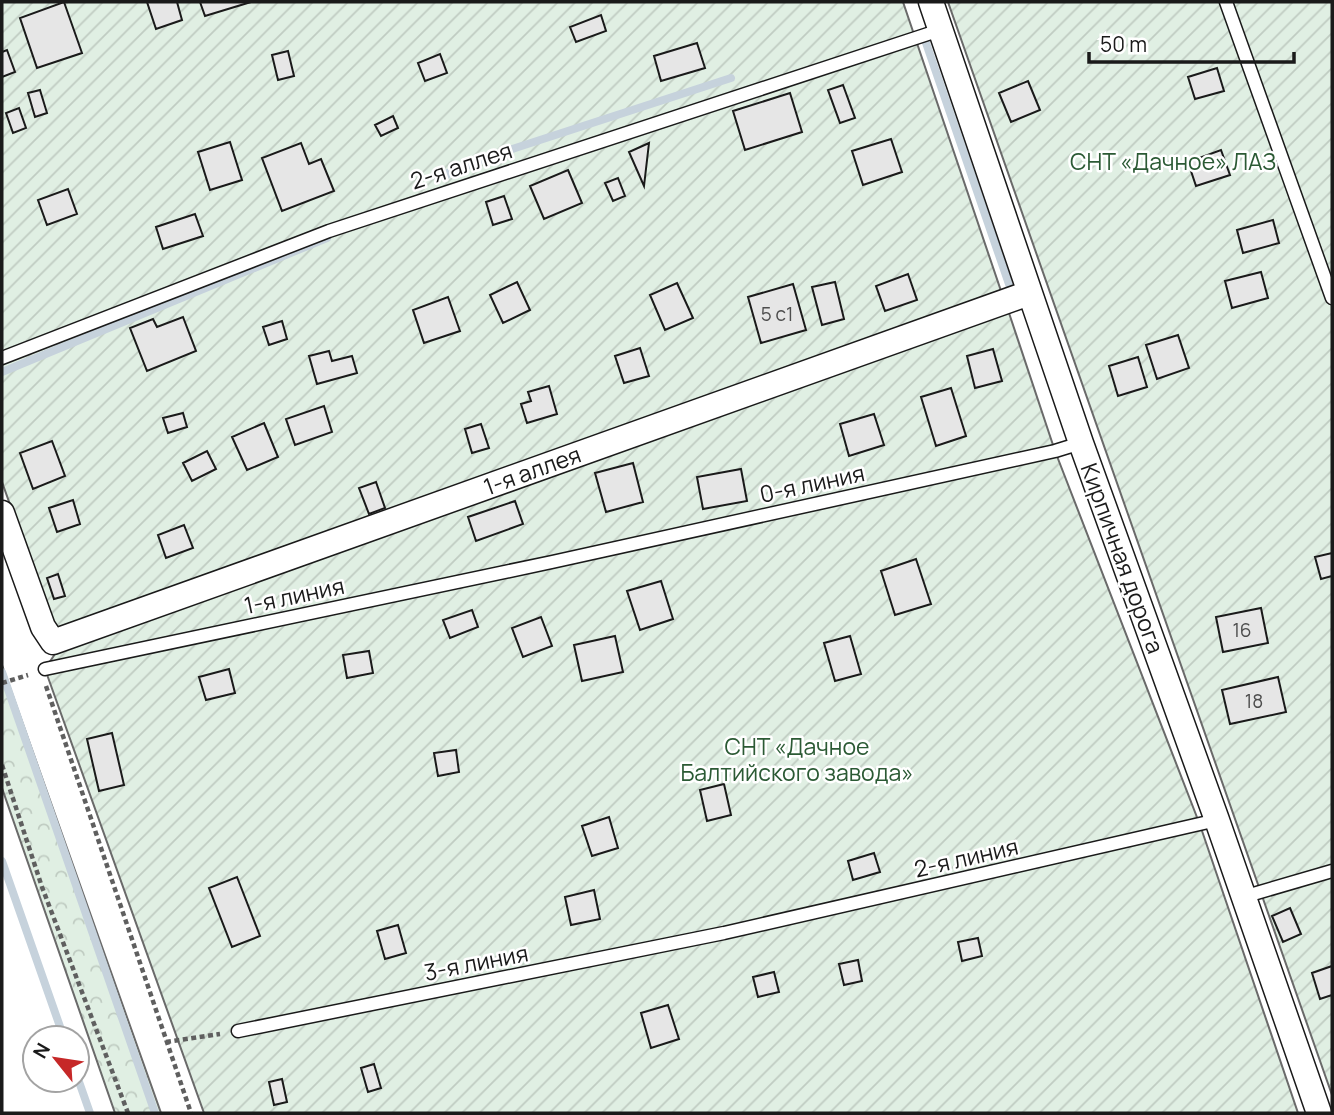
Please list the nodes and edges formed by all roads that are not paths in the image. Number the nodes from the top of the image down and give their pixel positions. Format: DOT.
graph roads {
  1 [pos="931,2"];
  2 [pos="1226,2"];
  3 [pos="940,30"];
  4 [pos="1029,293"];
  5 [pos="1332,298"];
  6 [pos="2,358"];
  7 [pos="1081,443"];
  8 [pos="2,513"];
  9 [pos="552,562"];
  10 [pos="45,669"];
  11 [pos="1217,820"];
  12 [pos="1332,871"];
  13 [pos="1243,897"];
  14 [pos="723,933"];
  15 [pos="238,1031"];
  16 [pos="1319,1113"];
  1 -- 3 [label="street, Кирпичная дорога"];
  2 -- 5 [label="lane"];
  3 -- 4 [label="street, Кирпичная дорога"];
  3 -- 6 [label="lane, 2-я аллея"];
  4 -- 7 [label="street, Кирпичная дорога"];
  4 -- 8 [label="street, 1-я аллея"];
  7 -- 9 [label="lane, 0-я линия"];
  7 -- 11 [label="street, Кирпичная дорога"];
  9 -- 10 [label="lane, 1-я линия"];
  11 -- 13 [label="street, Кирпичная дорога"];
  11 -- 14 [label="lane, 2-я линия"];
  12 -- 13 [label="lane"];
  13 -- 16 [label="street, Кирпичная дорога"];
  14 -- 15 [label="lane, 3-я линия"];
}
